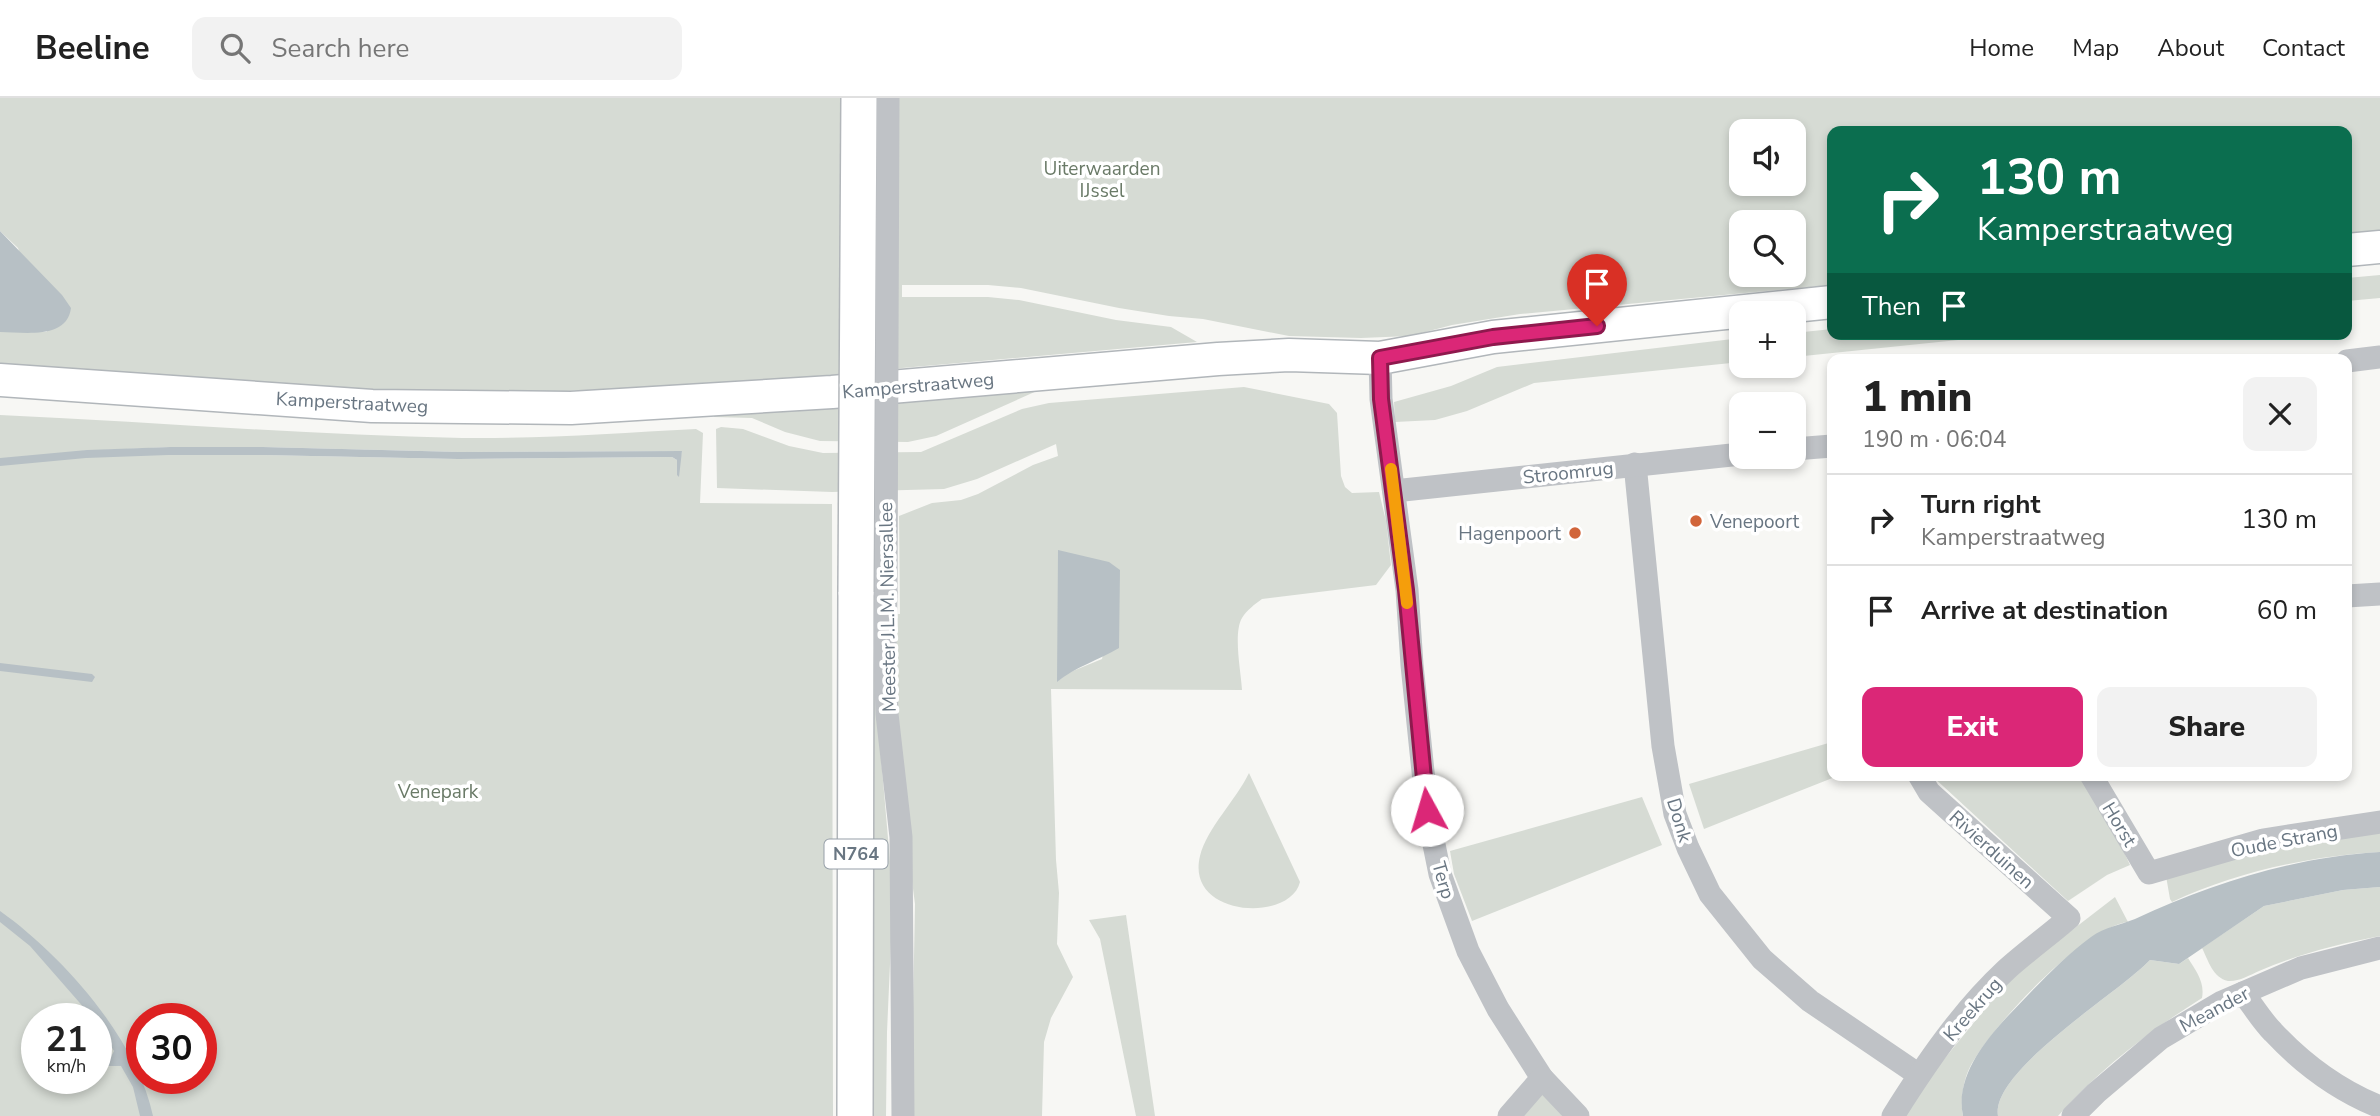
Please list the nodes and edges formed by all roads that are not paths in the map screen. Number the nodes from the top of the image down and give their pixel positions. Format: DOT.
graph roads {
  1 [pos="859,98"];
  2 [pos="888,98"];
  3 [pos="2380,247"];
  4 [pos="2352,250"];
  5 [pos="1827,303"];
  6 [pos="2380,357"];
  7 [pos="1380,358"];
  8 [pos="2352,360"];
  9 [pos="0,380"];
  10 [pos="1827,446"];
  11 [pos="1806,448"];
  12 [pos="1729,455"];
  13 [pos="1635,464"];
  14 [pos="1394,491"];
  15 [pos="871,592"];
  16 [pos="2380,594"];
  17 [pos="2352,596"];
  18 [pos="1923,781"];
  19 [pos="2095,781"];
  20 [pos="2380,822"];
  21 [pos="2149,873"];
  22 [pos="2068,918"];
  23 [pos="2380,948"];
  24 [pos="2243,993"];
  25 [pos="1919,1075"];
  26 [pos="1542,1078"];
  27 [pos="2380,1107"];
  28 [pos="855,1116"];
  29 [pos="903,1116"];
  30 [pos="1509,1116"];
  31 [pos="1578,1116"];
  32 [pos="1893,1116"];
  33 [pos="2073,1116"];
  1 -- 15 [label="main road, Meester J.L.M. Niersallee / N764, bridge"];
  2 -- 15 [label="street, Meester J.L.M. Niersallee, bridge"];
  3 -- 4 [label="main road"];
  5 -- 7 [label="main road, Kamperstraatweg"];
  6 -- 8 [label="street"];
  7 -- 9 [label="main road, Kamperstraatweg"];
  7 -- 14 [label="street, Terp"];
  10 -- 11 [label="street"];
  12 -- 13 [label="street, Stroomrug"];
  13 -- 14 [label="street, Stroomrug"];
  13 -- 25 [label="street, Donk"];
  14 -- 26 [label="street, Terp"];
  15 -- 28 [label="main road, Meester J.L.M. Niersallee / N764"];
  15 -- 29 [label="street, Meester J.L.M. Niersallee"];
  16 -- 17 [label="street"];
  18 -- 22 [label="street, Rivierduinen"];
  19 -- 21 [label="street, Horst"];
  20 -- 21 [label="street, Oude Strang"];
  22 -- 25 [label="street, Kreekrug"];
  23 -- 24 [label="street, Meander"];
  24 -- 27 [label="street"];
  24 -- 33 [label="street, Meander"];
  25 -- 32 [label="street, Kreekrug"];
  26 -- 30 [label="street"];
  26 -- 31 [label="street, Terp"];
}
